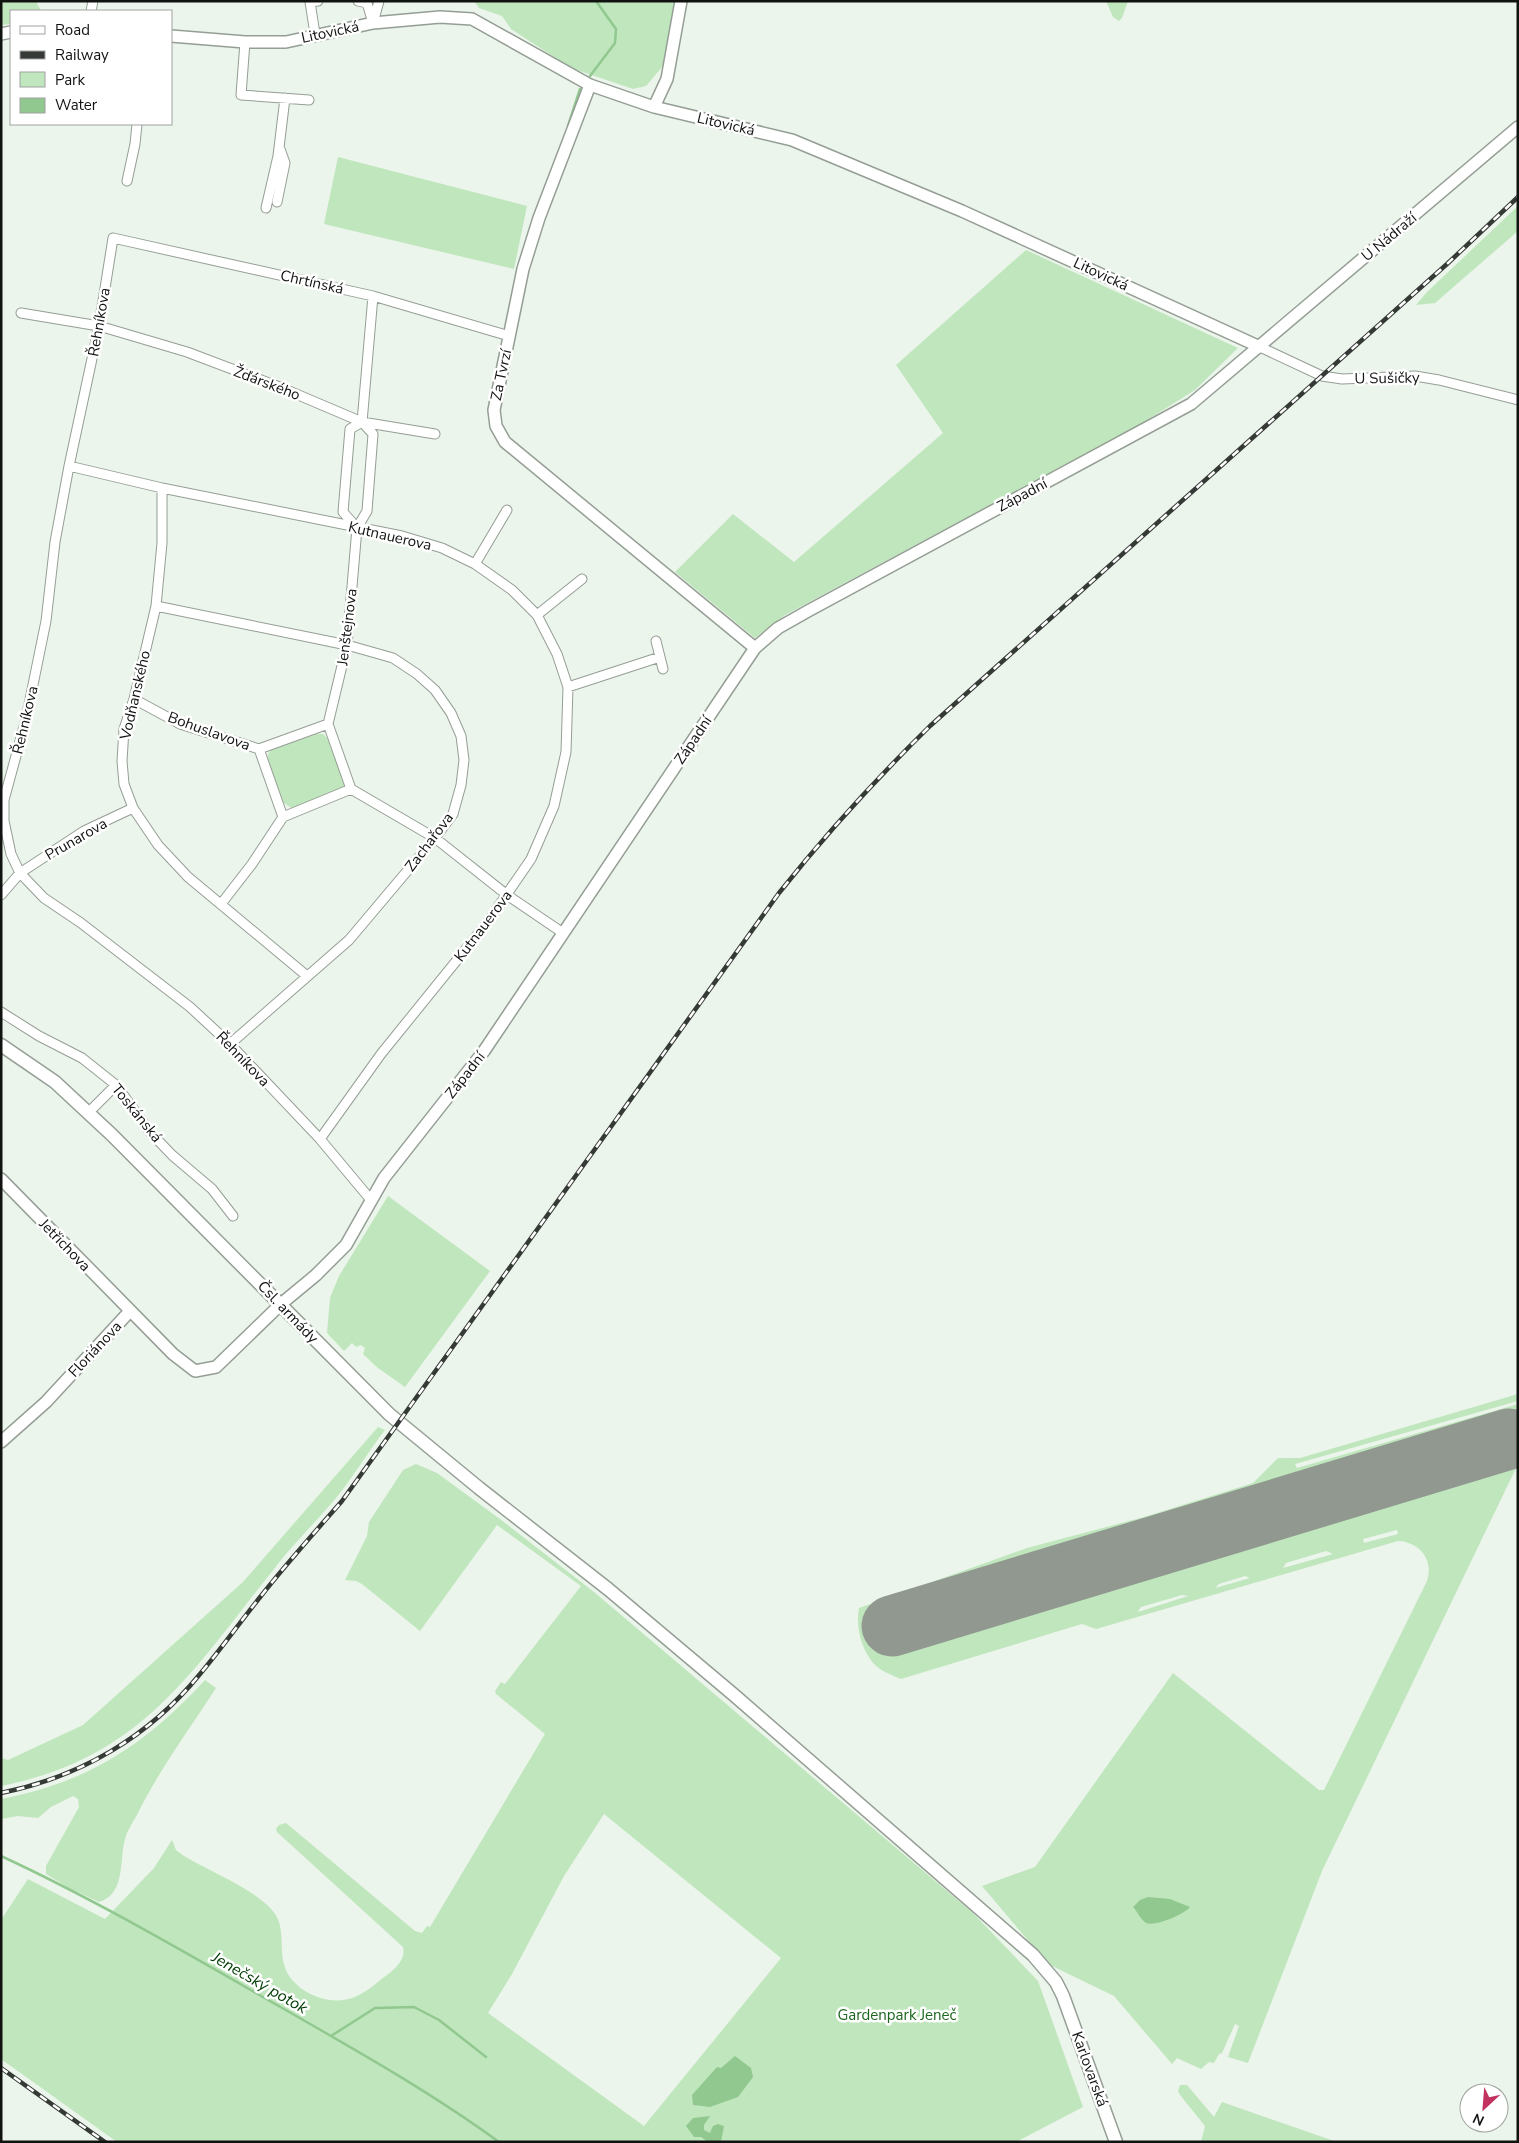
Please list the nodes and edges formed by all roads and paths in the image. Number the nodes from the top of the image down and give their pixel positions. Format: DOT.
graph roads {
  1 [pos="358,1"];
  2 [pos="379,1"];
  3 [pos="681,1"];
  4 [pos="313,2"];
  5 [pos="373,23"];
  6 [pos="314,34"];
  7 [pos="172,36"];
  8 [pos="245,42"];
  9 [pos="590,85"];
  10 [pos="285,98"];
  11 [pos="309,100"];
  12 [pos="654,107"];
  13 [pos="137,125"];
  14 [pos="1518,127"];
  15 [pos="279,146"];
  16 [pos="127,182"];
  17 [pos="277,202"];
  18 [pos="266,208"];
  19 [pos="113,238"];
  20 [pos="373,296"];
  21 [pos="21,313"];
  22 [pos="100,326"];
  23 [pos="509,336"];
  24 [pos="1260,346"];
  25 [pos="1518,400"];
  26 [pos="362,422"];
  27 [pos="435,434"];
  28 [pos="69,466"];
  29 [pos="162,488"];
  30 [pos="507,510"];
  31 [pos="357,528"];
  32 [pos="475,564"];
  33 [pos="582,579"];
  34 [pos="156,606"];
  35 [pos="537,615"];
  36 [pos="656,641"];
  37 [pos="346,645"];
  38 [pos="755,648"];
  39 [pos="660,657"];
  40 [pos="663,669"];
  41 [pos="568,687"];
  42 [pos="134,700"];
  43 [pos="328,724"];
  44 [pos="259,749"];
  45 [pos="351,790"];
  46 [pos="133,808"];
  47 [pos="283,817"];
  48 [pos="435,838"];
  49 [pos="20,873"];
  50 [pos="1,895"];
  51 [pos="507,895"];
  52 [pos="222,904"];
  53 [pos="563,933"];
  54 [pos="307,976"];
  55 [pos="1,1012"];
  56 [pos="230,1044"];
  57 [pos="1,1045"];
  58 [pos="116,1085"];
  59 [pos="88,1113"];
  60 [pos="320,1139"];
  61 [pos="1,1179"];
  62 [pos="371,1200"];
  63 [pos="233,1216"];
  64 [pos="281,1304"];
  65 [pos="130,1311"];
  66 [pos="1,1442"];
  67 [pos="1063,1996"];
  68 [pos="1116,2142"];
  1 -- 5 [label="street"];
  2 -- 5 [label="street"];
  3 -- 12 [label="street"];
  4 -- 6 [label="street"];
  5 -- 6 [label="street, Litovická"];
  5 -- 9 [label="street, Litovická"];
  6 -- 8 [label="street, Litovická"];
  7 -- 8 [label="street, Litovická"];
  8 -- 10 [label="street"];
  9 -- 12 [label="street, Litovická"];
  9 -- 23 [label="street, Za Tvrzí"];
  10 -- 11 [label="street"];
  10 -- 15 [label="street"];
  12 -- 24 [label="street, Litovická"];
  13 -- 16 [label="street"];
  14 -- 24 [label="street, U Nádraží"];
  15 -- 17 [label="street"];
  15 -- 18 [label="street"];
  19 -- 20 [label="street, Chrtínská"];
  19 -- 22 [label="street, Řehníkova"];
  20 -- 23 [label="street, Chrtínská"];
  20 -- 26 [label="street"];
  21 -- 22 [label="street, Žďárského"];
  22 -- 26 [label="street, Žďárského"];
  22 -- 28 [label="street, Řehníkova"];
  23 -- 38 [label="street, Za Tvrzí"];
  24 -- 25 [label="street, U Sušičky"];
  24 -- 38 [label="street, Západní"];
  26 -- 27 [label="street, Žďárského"];
  26 -- 31 [label="street, Jenštejnova"];
  26 -- 31 [label="street"];
  28 -- 29 [label="street, Kutnauerova"];
  28 -- 49 [label="street, Řehníkova"];
  29 -- 31 [label="street, Kutnauerova"];
  29 -- 34 [label="street, Vodňanského"];
  30 -- 32 [label="street"];
  31 -- 32 [label="street, Kutnauerova"];
  31 -- 37 [label="street, Jenštejnova"];
  32 -- 35 [label="street, Kutnauerova"];
  33 -- 35 [label="street"];
  34 -- 37 [label="street, Zachařova"];
  34 -- 42 [label="street, Vodňanského"];
  35 -- 41 [label="street, Kutnauerova"];
  36 -- 39 [label="street"];
  37 -- 43 [label="street, Jenštejnova"];
  37 -- 48 [label="street, Zachařova"];
  38 -- 53 [label="street, Západní"];
  39 -- 40 [label="street"];
  39 -- 41 [label="street"];
  41 -- 51 [label="street, Kutnauerova"];
  42 -- 44 [label="street, Bohuslavova"];
  42 -- 46 [label="street, Vodňanského"];
  43 -- 44 [label="street"];
  43 -- 45 [label="street"];
  44 -- 47 [label="street"];
  45 -- 47 [label="street"];
  45 -- 48 [label="street"];
  46 -- 49 [label="street, Prunarova"];
  46 -- 52 [label="street, Vodňanského"];
  47 -- 52 [label="street"];
  48 -- 51 [label="street"];
  48 -- 54 [label="street, Zachařova"];
  49 -- 50 [label="street"];
  49 -- 56 [label="street, Řehníkova"];
  51 -- 53 [label="street"];
  51 -- 60 [label="street, Kutnauerova"];
  52 -- 54 [label="street, Vodňanského"];
  53 -- 62 [label="street, Západní"];
  54 -- 56 [label="street, Zachařova"];
  55 -- 58 [label="street, Toskánská"];
  56 -- 60 [label="street, Řehníkova"];
  57 -- 59 [label="main road, Čsl. armády"];
  58 -- 59 [label="street"];
  58 -- 63 [label="street, Toskánská"];
  59 -- 64 [label="main road, Čsl. armády"];
  60 -- 62 [label="street, Řehníkova"];
  61 -- 65 [label="street, Jetřichova"];
  62 -- 64 [label="street, Západní"];
  64 -- 65 [label="street, Floriánova"];
  64 -- 67 [label="main road, Čsl. armády"];
  65 -- 66 [label="street, Floriánova"];
  67 -- 68 [label="main road, Karlovarská"];
}
